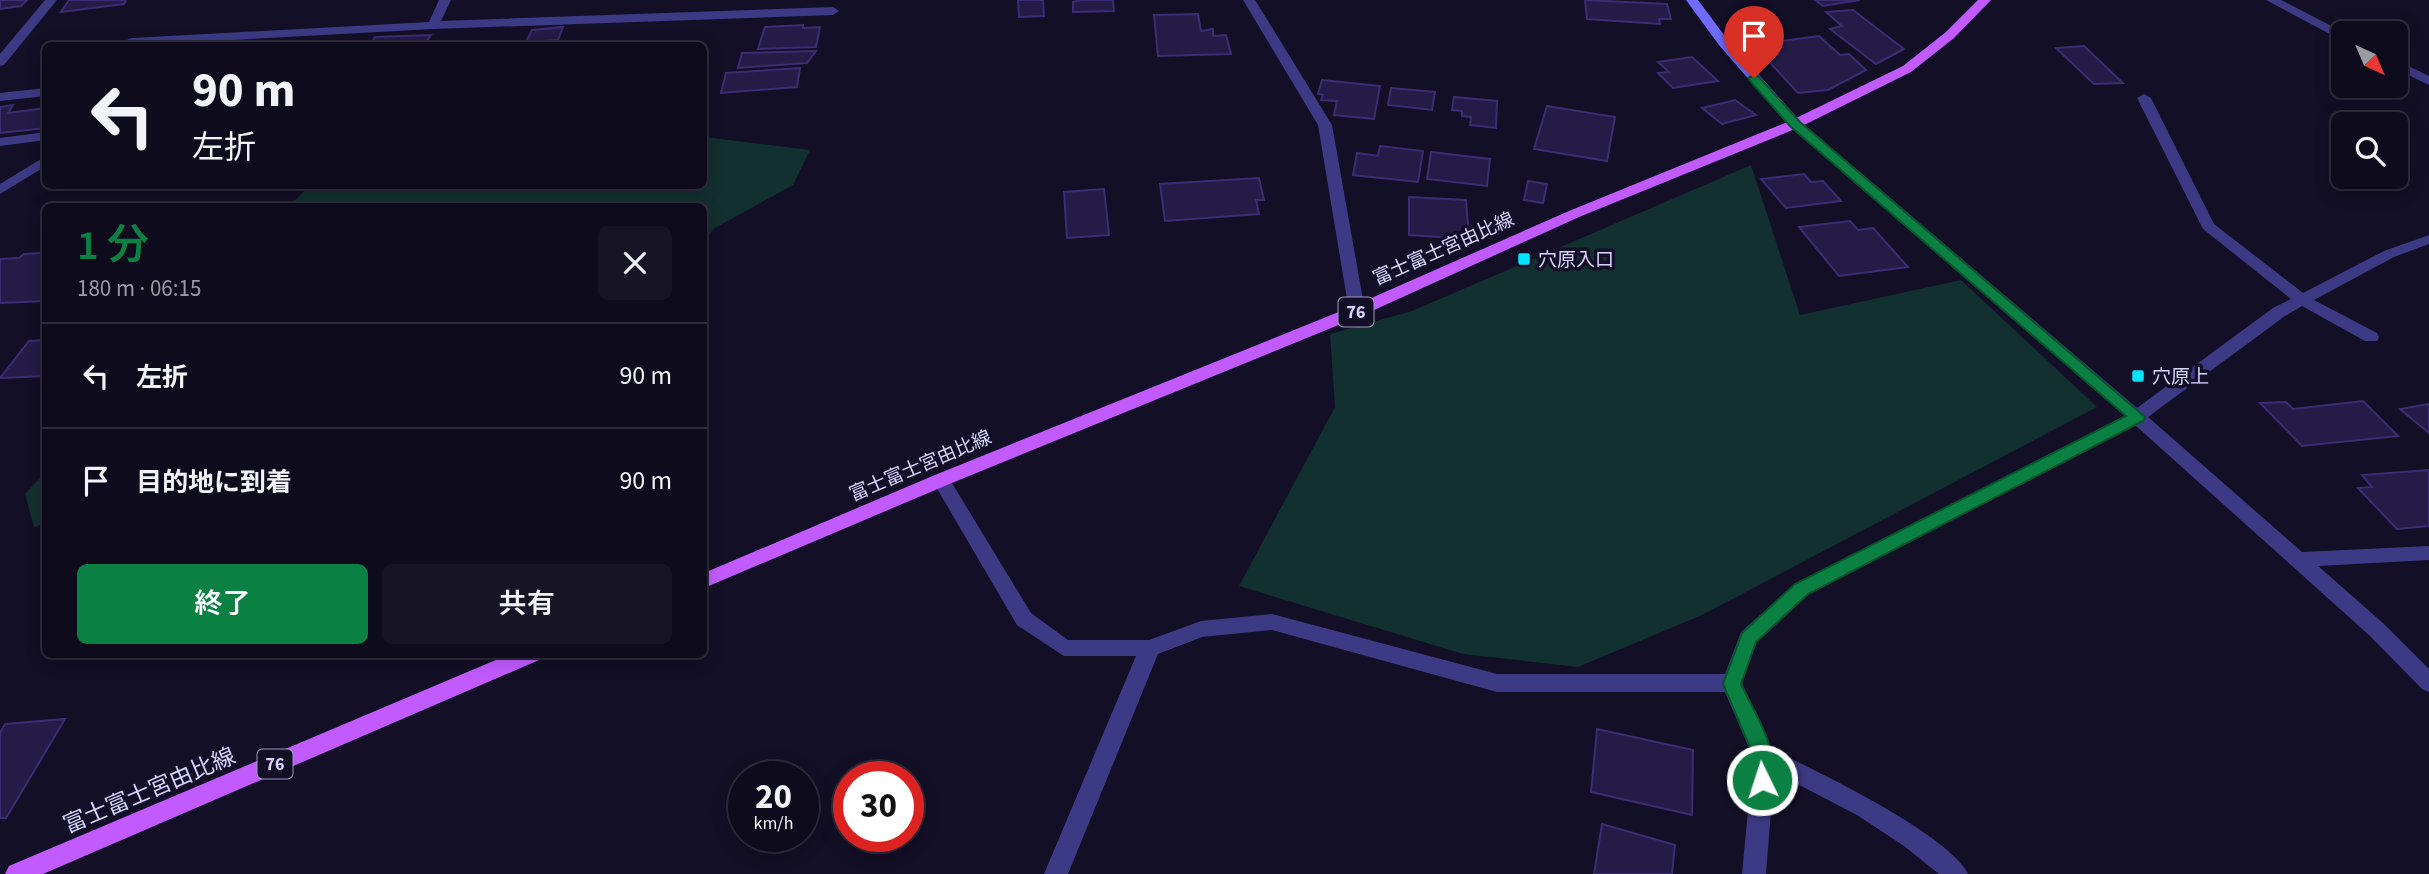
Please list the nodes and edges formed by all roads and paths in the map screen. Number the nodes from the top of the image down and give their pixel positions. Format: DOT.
graph roads {
  1 [pos="51,0"];
  2 [pos="445,0"];
  3 [pos="744,0"];
  4 [pos="1249,0"];
  5 [pos="1692,0"];
  6 [pos="1985,0"];
  7 [pos="2272,0"];
  8 [pos="833,11"];
  9 [pos="742,14"];
  10 [pos="433,25"];
  11 [pos="2331,31"];
  12 [pos="132,42"];
  13 [pos="0,62"];
  14 [pos="2408,70"];
  15 [pos="2429,81"];
  16 [pos="42,92"];
  17 [pos="0,97"];
  18 [pos="2144,98"];
  19 [pos="1796,124"];
  20 [pos="42,137"];
  21 [pos="0,142"];
  22 [pos="42,163"];
  23 [pos="0,190"];
  24 [pos="2429,239"];
  25 [pos="2302,300"];
  26 [pos="1356,312"];
  27 [pos="2371,337"];
  28 [pos="2137,417"];
  29 [pos="941,480"];
  30 [pos="2429,554"];
  31 [pos="2298,560"];
  32 [pos="707,580"];
  33 [pos="1150,648"];
  34 [pos="523,658"];
  35 [pos="2429,683"];
  36 [pos="1732,684"];
  37 [pos="1764,757"];
  38 [pos="17,874"];
  39 [pos="1056,874"];
  40 [pos="1754,874"];
  41 [pos="1956,874"];
  1 -- 13 [label="street"];
  2 -- 10 [label="street"];
  3 -- 9 [label="street"];
  4 -- 26 [label="street"];
  5 -- 19 [label="street"];
  6 -- 19 [label="main road, 富士富士宮由比線 / 76"];
  7 -- 11 [label="street"];
  8 -- 9 [label="street"];
  9 -- 10 [label="street"];
  10 -- 12 [label="street"];
  14 -- 15 [label="street"];
  16 -- 17 [label="street"];
  18 -- 25 [label="street"];
  19 -- 26 [label="main road, 富士富士宮由比線 / 76"];
  19 -- 28 [label="street"];
  20 -- 21 [label="street"];
  22 -- 23 [label="street"];
  24 -- 25 [label="street"];
  25 -- 27 [label="street"];
  25 -- 28 [label="street"];
  26 -- 29 [label="main road, 富士富士宮由比線 / 76"];
  28 -- 31 [label="street"];
  28 -- 36 [label="street"];
  29 -- 32 [label="main road, 富士富士宮由比線 / 76"];
  29 -- 33 [label="street"];
  30 -- 31 [label="street"];
  31 -- 35 [label="street"];
  33 -- 36 [label="street"];
  33 -- 39 [label="street"];
  34 -- 38 [label="main road, 富士富士宮由比線 / 76"];
  36 -- 37 [label="street"];
  37 -- 40 [label="street"];
  37 -- 41 [label="street"];
}
